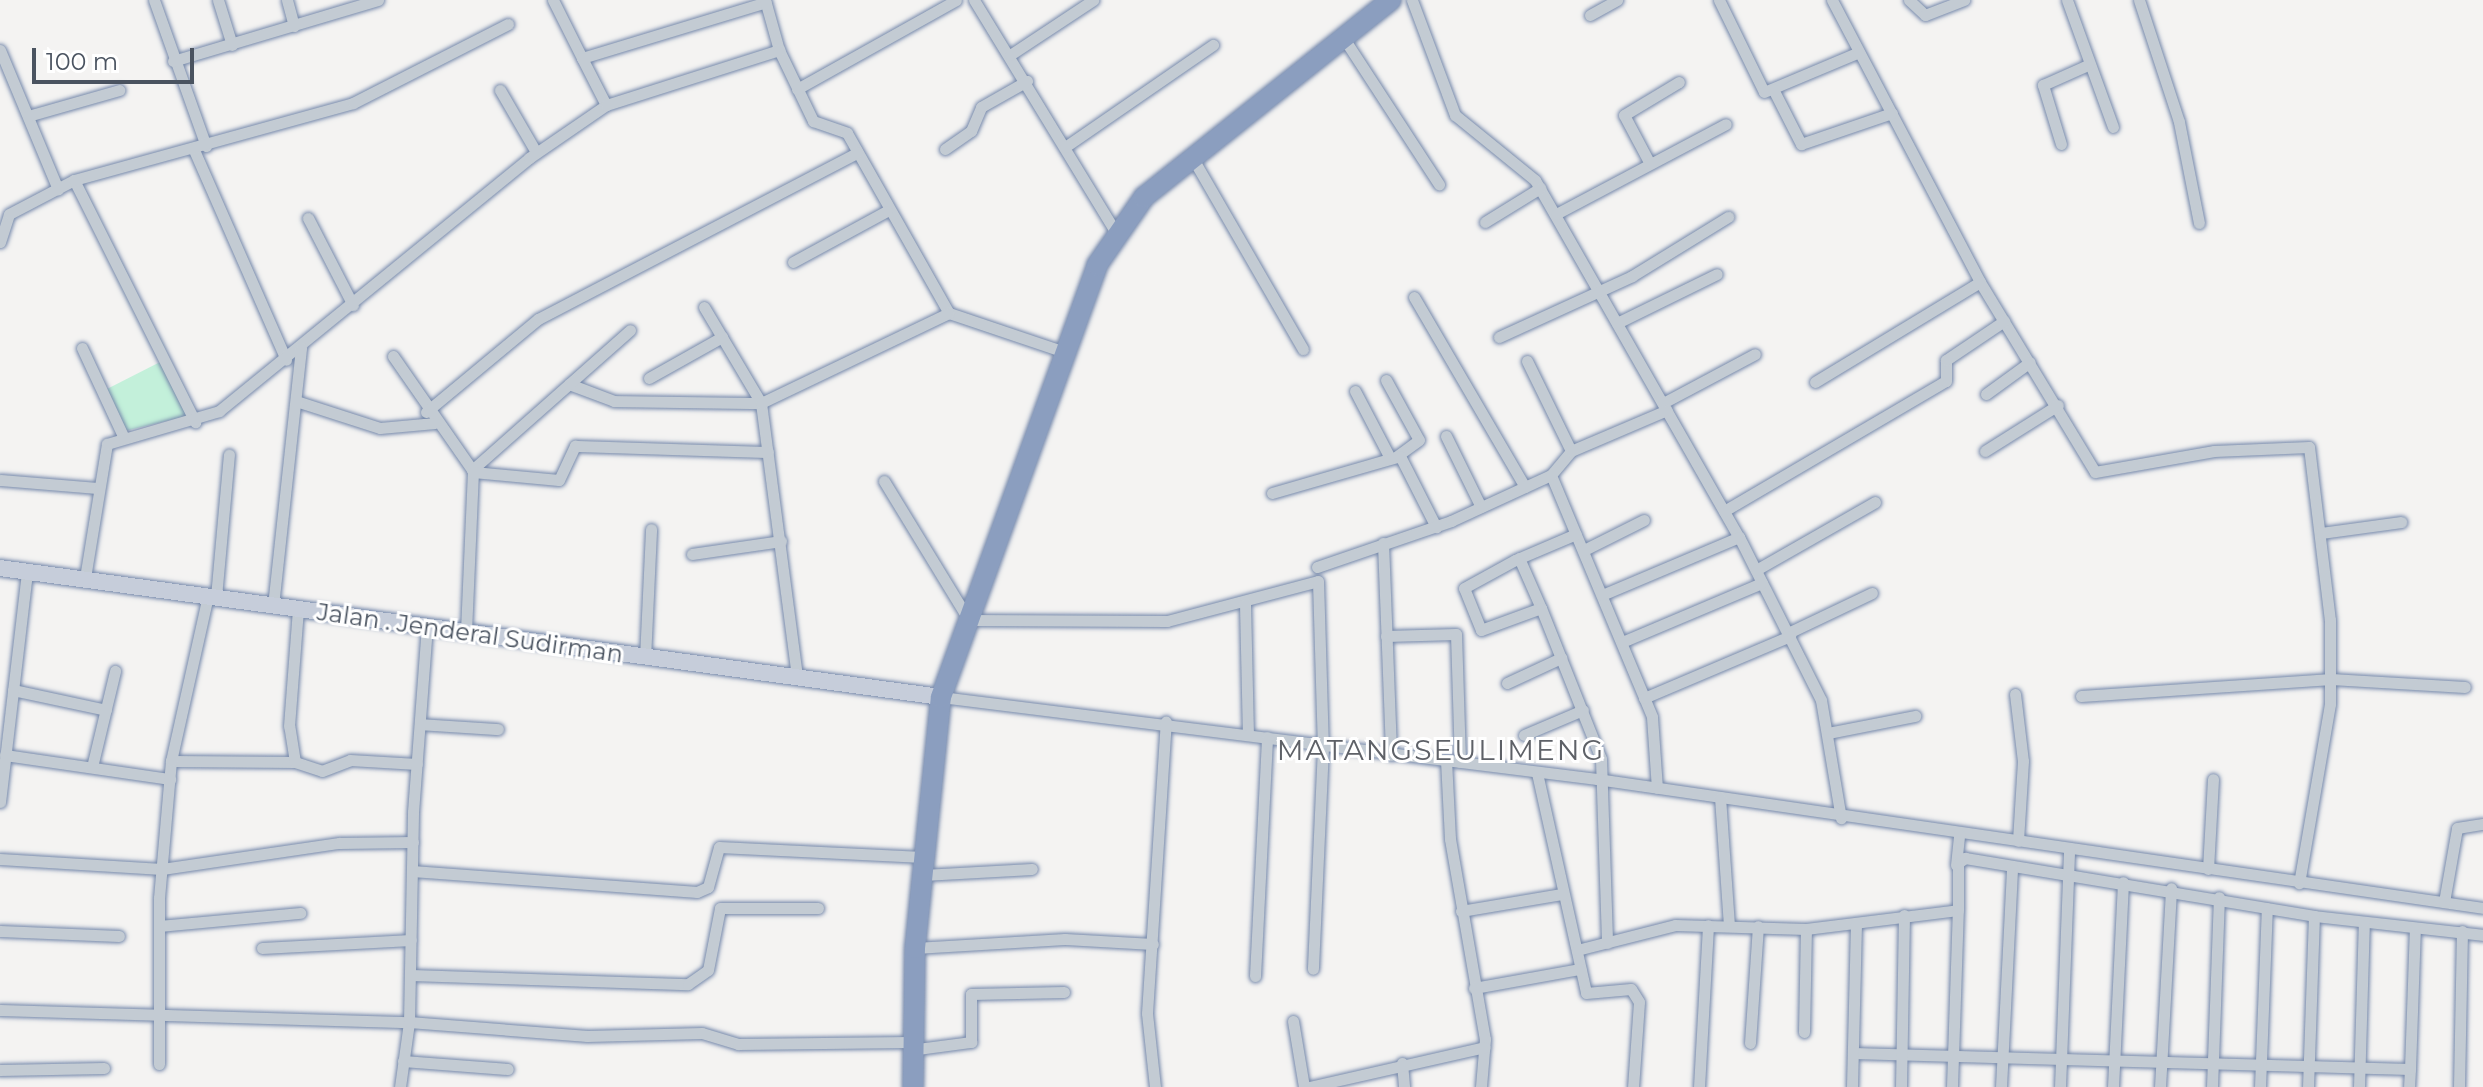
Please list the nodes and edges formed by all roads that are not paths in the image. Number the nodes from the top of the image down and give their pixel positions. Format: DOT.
graph roads {
  1 [pos="154,0"];
  2 [pos="218,0"];
  3 [pos="287,0"];
  4 [pos="378,0"];
  5 [pos="553,0"];
  6 [pos="956,0"];
  7 [pos="974,0"];
  8 [pos="1093,0"];
  9 [pos="1391,0"];
  10 [pos="1412,0"];
  11 [pos="1617,0"];
  12 [pos="1719,0"];
  13 [pos="1832,0"];
  14 [pos="1909,0"];
  15 [pos="1964,0"];
  16 [pos="2067,0"];
  17 [pos="2139,0"];
  18 [pos="766,1"];
  19 [pos="1590,15"];
  20 [pos="508,24"];
  21 [pos="294,26"];
  22 [pos="1343,37"];
  23 [pos="232,45"];
  24 [pos="1213,45"];
  25 [pos="0,50"];
  26 [pos="779,50"];
  27 [pos="1857,53"];
  28 [pos="1010,55"];
  29 [pos="582,58"];
  30 [pos="173,61"];
  31 [pos="2090,64"];
  32 [pos="4,72"];
  33 [pos="1027,81"];
  34 [pos="1679,82"];
  35 [pos="797,89"];
  36 [pos="1773,89"];
  37 [pos="119,90"];
  38 [pos="500,90"];
  39 [pos="606,105"];
  40 [pos="1892,113"];
  41 [pos="28,116"];
  42 [pos="1726,124"];
  43 [pos="2113,127"];
  44 [pos="2061,144"];
  45 [pos="1065,147"];
  46 [pos="200,148"];
  47 [pos="945,149"];
  48 [pos="536,152"];
  49 [pos="857,153"];
  50 [pos="1192,157"];
  51 [pos="1649,162"];
  52 [pos="74,180"];
  53 [pos="1439,184"];
  54 [pos="1540,188"];
  55 [pos="58,189"];
  56 [pos="887,211"];
  57 [pos="1556,214"];
  58 [pos="1728,217"];
  59 [pos="308,218"];
  60 [pos="1485,222"];
  61 [pos="2199,223"];
  62 [pos="1115,231"];
  63 [pos="0,242"];
  64 [pos="793,262"];
  65 [pos="1717,274"];
  66 [pos="1980,282"];
  67 [pos="1599,289"];
  68 [pos="1414,297"];
  69 [pos="353,305"];
  70 [pos="704,307"];
  71 [pos="949,313"];
  72 [pos="2004,321"];
  73 [pos="1617,323"];
  74 [pos="630,330"];
  75 [pos="722,337"];
  76 [pos="1499,337"];
  77 [pos="82,348"];
  78 [pos="301,348"];
  79 [pos="1303,349"];
  80 [pos="1065,352"];
  81 [pos="1755,354"];
  82 [pos="393,356"];
  83 [pos="286,360"];
  84 [pos="1527,361"];
  85 [pos="2030,362"];
  86 [pos="649,378"];
  87 [pos="1386,380"];
  88 [pos="1815,382"];
  89 [pos="569,384"];
  90 [pos="1355,391"];
  91 [pos="1986,394"];
  92 [pos="296,401"];
  93 [pos="761,403"];
  94 [pos="2058,405"];
  95 [pos="1665,406"];
  96 [pos="426,412"];
  97 [pos="195,422"];
  98 [pos="435,423"];
  99 [pos="123,436"];
  100 [pos="1446,436"];
  101 [pos="1571,451"];
  102 [pos="1985,451"];
  103 [pos="768,452"];
  104 [pos="229,455"];
  105 [pos="1393,457"];
  106 [pos="472,471"];
  107 [pos="1551,475"];
  108 [pos="0,480"];
  109 [pos="884,481"];
  110 [pos="1525,487"];
  111 [pos="98,488"];
  112 [pos="1272,493"];
  113 [pos="1875,502"];
  114 [pos="1481,507"];
  115 [pos="1724,511"];
  116 [pos="1644,520"];
  117 [pos="2401,522"];
  118 [pos="1436,527"];
  119 [pos="651,529"];
  120 [pos="2321,533"];
  121 [pos="1576,534"];
  122 [pos="1739,537"];
  123 [pos="781,541"];
  124 [pos="1383,543"];
  125 [pos="1584,550"];
  126 [pos="692,554"];
  127 [pos="1519,558"];
  128 [pos="1317,567"];
  129 [pos="0,568"];
  130 [pos="1756,570"];
  131 [pos="27,571"];
  132 [pos="85,578"];
  133 [pos="1762,583"];
  134 [pos="1872,593"];
  135 [pos="1602,595"];
  136 [pos="212,597"];
  137 [pos="1245,604"];
  138 [pos="273,606"];
  139 [pos="1541,608"];
  140 [pos="298,609"];
  141 [pos="969,620"];
  142 [pos="427,627"];
  143 [pos="466,633"];
  144 [pos="1789,634"];
  145 [pos="1386,636"];
  146 [pos="1622,642"];
  147 [pos="645,658"];
  148 [pos="1561,658"];
  149 [pos="115,671"];
  150 [pos="797,677"];
  151 [pos="2331,679"];
  152 [pos="1507,683"];
  153 [pos="2465,687"];
  154 [pos="13,690"];
  155 [pos="2015,694"];
  156 [pos="2081,696"];
  157 [pos="941,697"];
  158 [pos="1644,698"];
  159 [pos="106,710"];
  160 [pos="1583,710"];
  161 [pos="1915,716"];
  162 [pos="420,724"];
  163 [pos="1165,725"];
  164 [pos="498,729"];
  165 [pos="1828,733"];
  166 [pos="1248,734"];
  167 [pos="1524,735"];
  168 [pos="1268,740"];
  169 [pos="1322,749"];
  170 [pos="5,755"];
  171 [pos="1391,755"];
  172 [pos="171,761"];
  173 [pos="295,762"];
  174 [pos="1460,762"];
  175 [pos="417,764"];
  176 [pos="92,767"];
  177 [pos="1446,771"];
  178 [pos="1537,773"];
  179 [pos="170,779"];
  180 [pos="1597,779"];
  181 [pos="2213,779"];
  182 [pos="1657,788"];
  183 [pos="1720,797"];
  184 [pos="0,802"];
  185 [pos="1841,818"];
  186 [pos="2483,824"];
  187 [pos="1959,834"];
  188 [pos="2018,841"];
  189 [pos="413,842"];
  190 [pos="2069,851"];
  191 [pos="0,859"];
  192 [pos="924,866"];
  193 [pos="2012,867"];
  194 [pos="162,869"];
  195 [pos="1032,869"];
  196 [pos="1957,869"];
  197 [pos="2208,869"];
  198 [pos="412,871"];
  199 [pos="2069,872"];
  200 [pos="2123,882"];
  201 [pos="2299,883"];
  202 [pos="2171,888"];
  203 [pos="1562,894"];
  204 [pos="2219,897"];
  205 [pos="2444,902"];
  206 [pos="818,908"];
  207 [pos="2267,908"];
  208 [pos="2483,908"];
  209 [pos="1958,910"];
  210 [pos="1461,911"];
  211 [pos="300,913"];
  212 [pos="1904,915"];
  213 [pos="2314,916"];
  214 [pos="2364,922"];
  215 [pos="1856,923"];
  216 [pos="1708,925"];
  217 [pos="159,926"];
  218 [pos="1729,926"];
  219 [pos="1758,926"];
  220 [pos="1806,929"];
  221 [pos="2415,929"];
  222 [pos="0,931"];
  223 [pos="2462,931"];
  224 [pos="2483,935"];
  225 [pos="119,936"];
  226 [pos="411,940"];
  227 [pos="1607,943"];
  228 [pos="1153,944"];
  229 [pos="262,948"];
  230 [pos="915,948"];
  231 [pos="1577,950"];
  232 [pos="1313,969"];
  233 [pos="1580,969"];
  234 [pos="411,975"];
  235 [pos="1255,976"];
  236 [pos="1474,988"];
  237 [pos="1064,992"];
  238 [pos="0,1010"];
  239 [pos="158,1014"];
  240 [pos="1293,1021"];
  241 [pos="409,1022"];
  242 [pos="1804,1032"];
  243 [pos="1750,1043"];
  244 [pos="909,1046"];
  245 [pos="1485,1047"];
  246 [pos="1853,1053"];
  247 [pos="1902,1054"];
  248 [pos="1953,1055"];
  249 [pos="2002,1056"];
  250 [pos="2061,1057"];
  251 [pos="2114,1059"];
  252 [pos="403,1061"];
  253 [pos="2161,1061"];
  254 [pos="2213,1061"];
  255 [pos="1402,1063"];
  256 [pos="159,1064"];
  257 [pos="2260,1064"];
  258 [pos="2309,1065"];
  259 [pos="2360,1066"];
  260 [pos="104,1068"];
  261 [pos="508,1069"];
  262 [pos="2410,1069"];
  263 [pos="0,1070"];
  264 [pos="400,1087"];
  265 [pos="913,1087"];
  266 [pos="1155,1087"];
  267 [pos="1306,1087"];
  268 [pos="1404,1087"];
  269 [pos="1481,1087"];
  270 [pos="1633,1087"];
  271 [pos="1699,1087"];
  272 [pos="1852,1087"];
  273 [pos="1901,1087"];
  274 [pos="1952,1087"];
  275 [pos="2001,1087"];
  276 [pos="2060,1087"];
  277 [pos="2113,1087"];
  278 [pos="2160,1087"];
  279 [pos="2212,1087"];
  280 [pos="2260,1087"];
  281 [pos="2308,1087"];
  282 [pos="2359,1087"];
  283 [pos="2409,1087"];
  284 [pos="2459,1087"];
  1 -- 30 [label="street"];
  2 -- 23 [label="street"];
  3 -- 21 [label="street"];
  4 -- 21 [label="street"];
  5 -- 29 [label="street"];
  6 -- 35 [label="street"];
  7 -- 28 [label="street"];
  8 -- 28 [label="street"];
  9 -- 22 [label="highway"];
  10 -- 54 [label="street"];
  11 -- 19 [label="street"];
  12 -- 36 [label="street"];
  13 -- 27 [label="street"];
  14 -- 15 [label="street"];
  16 -- 31 [label="street"];
  17 -- 61 [label="street"];
  18 -- 26 [label="street"];
  18 -- 29 [label="street"];
  20 -- 46 [label="street"];
  21 -- 23 [label="street"];
  22 -- 50 [label="highway"];
  22 -- 53 [label="street"];
  23 -- 30 [label="street"];
  24 -- 45 [label="street"];
  25 -- 32 [label="street"];
  26 -- 35 [label="street"];
  26 -- 39 [label="street"];
  27 -- 36 [label="street"];
  27 -- 40 [label="street"];
  28 -- 33 [label="street"];
  29 -- 39 [label="street"];
  30 -- 46 [label="street"];
  31 -- 43 [label="street"];
  31 -- 44 [label="street"];
  32 -- 41 [label="street"];
  33 -- 45 [label="street"];
  33 -- 47 [label="street"];
  34 -- 51 [label="street"];
  35 -- 49 [label="street"];
  36 -- 40 [label="street"];
  37 -- 41 [label="street"];
  38 -- 48 [label="street"];
  39 -- 48 [label="street"];
  40 -- 66 [label="street"];
  41 -- 55 [label="street"];
  42 -- 51 [label="street"];
  45 -- 62 [label="street"];
  46 -- 52 [label="street"];
  46 -- 83 [label="street"];
  48 -- 69 [label="street"];
  49 -- 56 [label="street"];
  49 -- 96 [label="street"];
  50 -- 62 [label="highway"];
  50 -- 79 [label="street"];
  51 -- 57 [label="street"];
  52 -- 55 [label="street"];
  52 -- 97 [label="street"];
  54 -- 57 [label="street"];
  54 -- 60 [label="street"];
  55 -- 63 [label="street"];
  56 -- 64 [label="street"];
  56 -- 71 [label="street"];
  57 -- 67 [label="street"];
  58 -- 67 [label="street"];
  59 -- 69 [label="street"];
  62 -- 80 [label="highway"];
  65 -- 73 [label="street"];
  66 -- 72 [label="street"];
  66 -- 88 [label="street"];
  67 -- 73 [label="street"];
  67 -- 76 [label="street"];
  68 -- 110 [label="street"];
  69 -- 78 [label="street"];
  70 -- 75 [label="street"];
  71 -- 80 [label="street"];
  71 -- 93 [label="street"];
  72 -- 85 [label="street"];
  72 -- 115 [label="street"];
  73 -- 95 [label="street"];
  74 -- 89 [label="street"];
  75 -- 86 [label="street"];
  75 -- 93 [label="street"];
  77 -- 99 [label="street"];
  78 -- 83 [label="street"];
  78 -- 92 [label="street"];
  80 -- 141 [label="highway"];
  81 -- 95 [label="street"];
  82 -- 96 [label="street"];
  83 -- 97 [label="street"];
  84 -- 101 [label="street"];
  85 -- 91 [label="street"];
  85 -- 94 [label="street"];
  87 -- 105 [label="street"];
  89 -- 93 [label="street"];
  89 -- 106 [label="street"];
  90 -- 105 [label="street"];
  92 -- 98 [label="street"];
  92 -- 138 [label="street"];
  93 -- 103 [label="street"];
  94 -- 102 [label="street"];
  94 -- 120 [label="street"];
  95 -- 101 [label="street"];
  95 -- 115 [label="street"];
  96 -- 98 [label="street"];
  97 -- 99 [label="street"];
  98 -- 106 [label="street"];
  99 -- 111 [label="street"];
  100 -- 114 [label="street"];
  101 -- 107 [label="street"];
  103 -- 106 [label="street"];
  103 -- 123 [label="street"];
  104 -- 136 [label="street"];
  105 -- 112 [label="street"];
  105 -- 118 [label="street"];
  106 -- 143 [label="street"];
  107 -- 110 [label="street"];
  107 -- 121 [label="street"];
  108 -- 111 [label="street"];
  109 -- 141 [label="street"];
  110 -- 114 [label="street"];
  111 -- 132 [label="street"];
  113 -- 130 [label="street"];
  114 -- 118 [label="street"];
  115 -- 122 [label="street"];
  116 -- 125 [label="street"];
  117 -- 120 [label="street"];
  118 -- 124 [label="street"];
  119 -- 147 [label="street"];
  120 -- 151 [label="street"];
  121 -- 125 [label="street"];
  121 -- 127 [label="street"];
  122 -- 130 [label="street"];
  122 -- 135 [label="street"];
  123 -- 126 [label="street"];
  123 -- 150 [label="street"];
  124 -- 128 [label="street"];
  124 -- 145 [label="street"];
  125 -- 135 [label="street"];
  127 -- 139 [label="street"];
  127 -- 139 [label="street"];
  129 -- 131 [label="street, Jalan . Jenderal Sudirman"];
  130 -- 133 [label="street"];
  131 -- 132 [label="street, Jalan . Jenderal Sudirman"];
  131 -- 154 [label="street"];
  132 -- 136 [label="street, Jalan . Jenderal Sudirman"];
  133 -- 144 [label="street"];
  133 -- 146 [label="street"];
  134 -- 144 [label="street"];
  135 -- 146 [label="street"];
  136 -- 138 [label="street, Jalan . Jenderal Sudirman"];
  136 -- 172 [label="street"];
  137 -- 141 [label="street"];
  137 -- 166 [label="street"];
  137 -- 169 [label="street"];
  138 -- 140 [label="street, Jalan . Jenderal Sudirman"];
  139 -- 148 [label="street"];
  140 -- 142 [label="street, Jalan . Jenderal Sudirman"];
  140 -- 173 [label="street"];
  141 -- 157 [label="highway"];
  142 -- 143 [label="street, Jalan . Jenderal Sudirman"];
  142 -- 162 [label="street"];
  143 -- 147 [label="street, Jalan . Jenderal Sudirman"];
  144 -- 158 [label="street"];
  144 -- 165 [label="street"];
  145 -- 171 [label="street"];
  145 -- 174 [label="street"];
  146 -- 158 [label="street"];
  147 -- 150 [label="street, Jalan . Jenderal Sudirman"];
  148 -- 152 [label="street"];
  148 -- 160 [label="street"];
  149 -- 159 [label="street"];
  150 -- 157 [label="street, Jalan . Jenderal Sudirman"];
  151 -- 153 [label="street"];
  151 -- 156 [label="street"];
  151 -- 201 [label="street"];
  154 -- 159 [label="street"];
  154 -- 170 [label="street"];
  155 -- 188 [label="street"];
  157 -- 163 [label="street"];
  157 -- 192 [label="highway"];
  158 -- 182 [label="street"];
  159 -- 176 [label="street"];
  160 -- 167 [label="street"];
  160 -- 180 [label="street"];
  161 -- 165 [label="street"];
  162 -- 164 [label="street"];
  162 -- 175 [label="street"];
  163 -- 166 [label="street"];
  163 -- 228 [label="street"];
  165 -- 185 [label="street"];
  166 -- 168 [label="street"];
  168 -- 169 [label="street"];
  168 -- 235 [label="street"];
  169 -- 171 [label="street"];
  169 -- 232 [label="street"];
  170 -- 176 [label="street"];
  170 -- 184 [label="street"];
  171 -- 177 [label="street"];
  172 -- 173 [label="street"];
  172 -- 179 [label="street"];
  173 -- 175 [label="street"];
  174 -- 177 [label="street"];
  174 -- 178 [label="street"];
  175 -- 189 [label="street"];
  176 -- 179 [label="street"];
  177 -- 210 [label="street"];
  178 -- 180 [label="street"];
  178 -- 203 [label="street"];
  179 -- 194 [label="street"];
  180 -- 182 [label="street"];
  180 -- 227 [label="street"];
  181 -- 197 [label="street"];
  182 -- 183 [label="street"];
  183 -- 185 [label="street"];
  183 -- 218 [label="street"];
  185 -- 187 [label="street"];
  186 -- 205 [label="street"];
  187 -- 188 [label="street"];
  187 -- 196 [label="street"];
  188 -- 190 [label="street"];
  189 -- 194 [label="street"];
  189 -- 198 [label="street"];
  190 -- 197 [label="street"];
  190 -- 199 [label="street"];
  191 -- 194 [label="street"];
  192 -- 195 [label="street"];
  192 -- 198 [label="street"];
  192 -- 230 [label="highway"];
  193 -- 196 [label="street"];
  193 -- 199 [label="street"];
  193 -- 249 [label="street"];
  194 -- 217 [label="street"];
  196 -- 209 [label="street"];
  197 -- 201 [label="street"];
  198 -- 226 [label="street"];
  199 -- 200 [label="street"];
  199 -- 250 [label="street"];
  200 -- 202 [label="street"];
  200 -- 251 [label="street"];
  201 -- 205 [label="street"];
  202 -- 204 [label="street"];
  202 -- 253 [label="street"];
  203 -- 210 [label="street"];
  203 -- 231 [label="street"];
  204 -- 207 [label="street"];
  204 -- 254 [label="street"];
  205 -- 208 [label="street"];
  206 -- 234 [label="street"];
  207 -- 213 [label="street"];
  207 -- 257 [label="street"];
  209 -- 212 [label="street"];
  209 -- 248 [label="street"];
  210 -- 236 [label="street"];
  211 -- 217 [label="street"];
  212 -- 215 [label="street"];
  212 -- 247 [label="street"];
  213 -- 214 [label="street"];
  213 -- 258 [label="street"];
  214 -- 221 [label="street"];
  214 -- 259 [label="street"];
  215 -- 220 [label="street"];
  215 -- 246 [label="street"];
  216 -- 218 [label="street"];
  216 -- 227 [label="street"];
  216 -- 271 [label="street"];
  217 -- 239 [label="street"];
  218 -- 219 [label="street"];
  219 -- 220 [label="street"];
  219 -- 243 [label="street"];
  220 -- 242 [label="street"];
  221 -- 223 [label="street"];
  221 -- 262 [label="street"];
  222 -- 225 [label="street"];
  223 -- 224 [label="street"];
  223 -- 284 [label="street"];
  226 -- 229 [label="street"];
  226 -- 234 [label="street"];
  227 -- 231 [label="street"];
  228 -- 230 [label="street"];
  228 -- 266 [label="street"];
  230 -- 244 [label="highway"];
  231 -- 233 [label="street"];
  233 -- 236 [label="street"];
  233 -- 270 [label="street"];
  234 -- 241 [label="street"];
  236 -- 245 [label="street"];
  237 -- 244 [label="street"];
  238 -- 239 [label="street"];
  239 -- 241 [label="street"];
  239 -- 256 [label="street"];
  240 -- 267 [label="street"];
  241 -- 244 [label="street"];
  241 -- 252 [label="street"];
  244 -- 265 [label="highway"];
  245 -- 255 [label="street"];
  245 -- 269 [label="street"];
  246 -- 247 [label="street"];
  246 -- 272 [label="street"];
  247 -- 248 [label="street"];
  247 -- 273 [label="street"];
  248 -- 249 [label="street"];
  248 -- 274 [label="street"];
  249 -- 250 [label="street"];
  249 -- 275 [label="street"];
  250 -- 251 [label="street"];
  250 -- 276 [label="street"];
  251 -- 253 [label="street"];
  251 -- 277 [label="street"];
  252 -- 261 [label="street"];
  252 -- 264 [label="street"];
  253 -- 254 [label="street"];
  253 -- 278 [label="street"];
  254 -- 257 [label="street"];
  254 -- 279 [label="street"];
  255 -- 267 [label="street"];
  255 -- 268 [label="street"];
  257 -- 258 [label="street"];
  257 -- 280 [label="street"];
  258 -- 259 [label="street"];
  258 -- 281 [label="street"];
  259 -- 262 [label="street"];
  259 -- 282 [label="street"];
  260 -- 263 [label="street"];
  262 -- 283 [label="street"];
}
